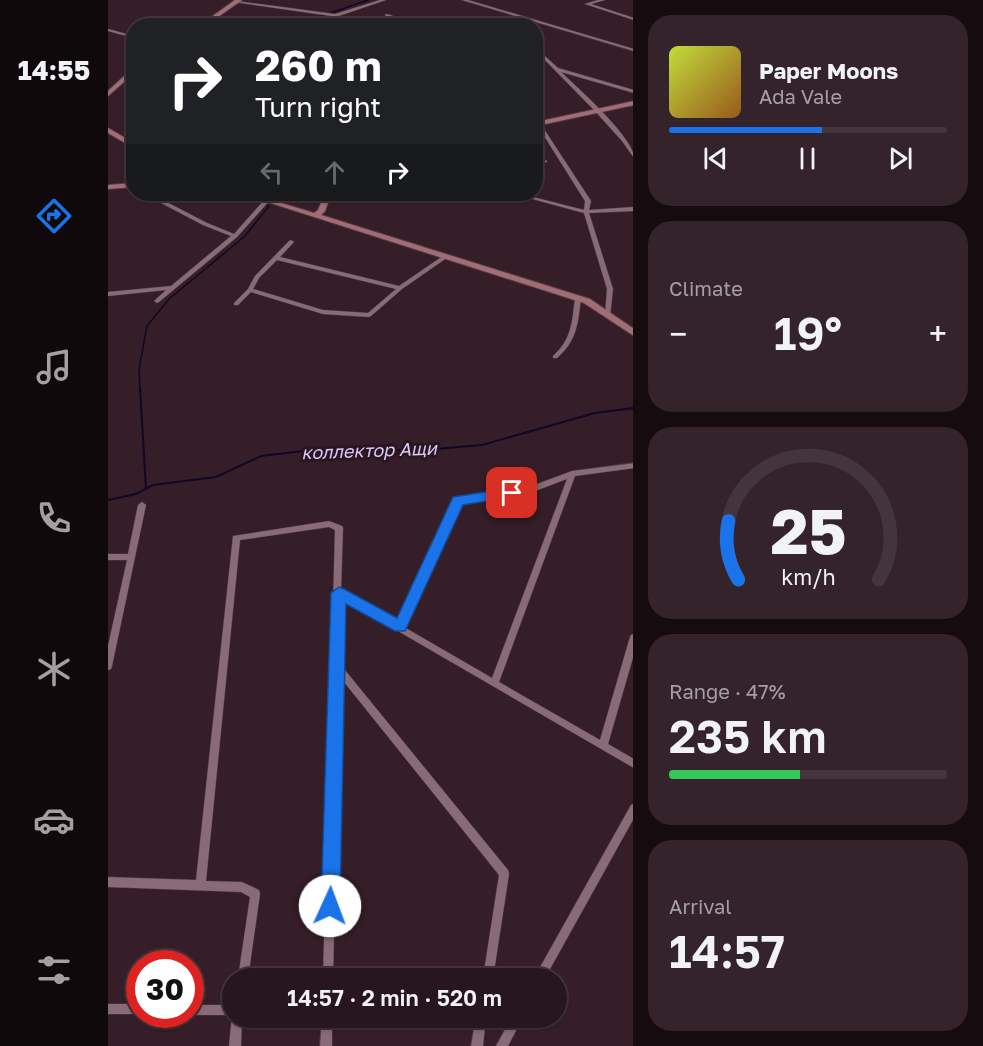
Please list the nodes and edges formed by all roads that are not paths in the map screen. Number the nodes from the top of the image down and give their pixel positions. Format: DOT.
graph roads {
  1 [pos="384,0"];
  2 [pos="464,0"];
  3 [pos="603,0"];
  4 [pos="238,1"];
  5 [pos="332,15"];
  6 [pos="387,15"];
  7 [pos="213,18"];
  8 [pos="325,18"];
  9 [pos="396,18"];
  10 [pos="524,18"];
  11 [pos="633,19"];
  12 [pos="543,24"];
  13 [pos="108,30"];
  14 [pos="126,36"];
  15 [pos="633,51"];
  16 [pos="543,56"];
  17 [pos="555,68"];
  18 [pos="126,77"];
  19 [pos="633,92"];
  20 [pos="108,94"];
  21 [pos="633,103"];
  22 [pos="597,110"];
  23 [pos="543,122"];
  24 [pos="109,132"];
  25 [pos="543,134"];
  26 [pos="126,142"];
  27 [pos="633,157"];
  28 [pos="126,186"];
  29 [pos="108,188"];
  30 [pos="161,201"];
  31 [pos="266,201"];
  32 [pos="270,201"];
  33 [pos="325,201"];
  34 [pos="543,201"];
  35 [pos="633,209"];
  36 [pos="586,212"];
  37 [pos="315,216"];
  38 [pos="235,236"];
  39 [pos="291,242"];
  40 [pos="445,257"];
  41 [pos="277,258"];
  42 [pos="171,288"];
  43 [pos="400,288"];
  44 [pos="250,290"];
  45 [pos="108,294"];
  46 [pos="578,298"];
  47 [pos="157,301"];
  48 [pos="236,304"];
  49 [pos="608,315"];
  50 [pos="633,333"];
  51 [pos="555,357"];
  52 [pos="633,465"];
  53 [pos="572,474"];
  54 [pos="142,505"];
  55 [pos="108,557"];
  56 [pos="132,557"];
  57 [pos="339,593"];
  58 [pos="400,627"];
  59 [pos="633,637"];
  60 [pos="108,666"];
  61 [pos="338,668"];
  62 [pos="495,682"];
  63 [pos="603,746"];
  64 [pos="633,764"];
  65 [pos="633,808"];
  66 [pos="108,882"];
  67 [pos="201,885"];
  68 [pos="244,968"];
  69 [pos="328,968"];
  70 [pos="490,968"];
  71 [pos="545,968"];
  72 [pos="108,1009"];
  73 [pos="126,1009"];
  74 [pos="204,1010"];
  75 [pos="222,1010"];
  76 [pos="236,1028"];
  77 [pos="327,1028"];
  78 [pos="479,1028"];
  79 [pos="512,1028"];
  80 [pos="235,1046"];
  81 [pos="326,1046"];
  82 [pos="477,1046"];
  83 [pos="502,1046"];
  1 -- 5 [label="street"];
  2 -- 10 [label="street"];
  3 -- 11 [label="street"];
  4 -- 5 [label="street"];
  4 -- 7 [label="main road"];
  5 -- 8 [label="street"];
  6 -- 9 [label="street"];
  12 -- 15 [label="street"];
  13 -- 14 [label="street"];
  16 -- 17 [label="street"];
  17 -- 19 [label="street"];
  17 -- 22 [label="street"];
  18 -- 20 [label="main road"];
  21 -- 22 [label="main road"];
  22 -- 23 [label="main road"];
  22 -- 27 [label="street"];
  24 -- 26 [label="main road"];
  25 -- 36 [label="street"];
  28 -- 29 [label="main road"];
  30 -- 38 [label="street"];
  31 -- 38 [label="street"];
  32 -- 37 [label="main road"];
  33 -- 37 [label="main road"];
  34 -- 36 [label="street"];
  35 -- 36 [label="street"];
  36 -- 49 [label="street"];
  37 -- 40 [label="main road"];
  38 -- 42 [label="street"];
  39 -- 41 [label="street"];
  40 -- 43 [label="street"];
  40 -- 46 [label="main road"];
  41 -- 43 [label="street"];
  41 -- 44 [label="street"];
  42 -- 45 [label="street"];
  42 -- 47 [label="street"];
  43 -- 44 [label="street"];
  44 -- 48 [label="street"];
  46 -- 49 [label="main road"];
  46 -- 51 [label="street"];
  49 -- 50 [label="main road"];
  52 -- 53 [label="street"];
  53 -- 58 [label="street"];
  53 -- 62 [label="street"];
  54 -- 56 [label="street"];
  55 -- 56 [label="street"];
  56 -- 60 [label="street"];
  57 -- 58 [label="street"];
  57 -- 61 [label="street"];
  57 -- 67 [label="street"];
  58 -- 62 [label="street"];
  59 -- 63 [label="street"];
  61 -- 69 [label="street"];
  61 -- 70 [label="street"];
  62 -- 63 [label="street"];
  63 -- 64 [label="street"];
  65 -- 71 [label="street"];
  66 -- 67 [label="street"];
  67 -- 68 [label="street"];
  72 -- 73 [label="street"];
  74 -- 75 [label="street"];
  76 -- 80 [label="street"];
  77 -- 81 [label="street"];
  78 -- 82 [label="street"];
  79 -- 83 [label="street"];
}
